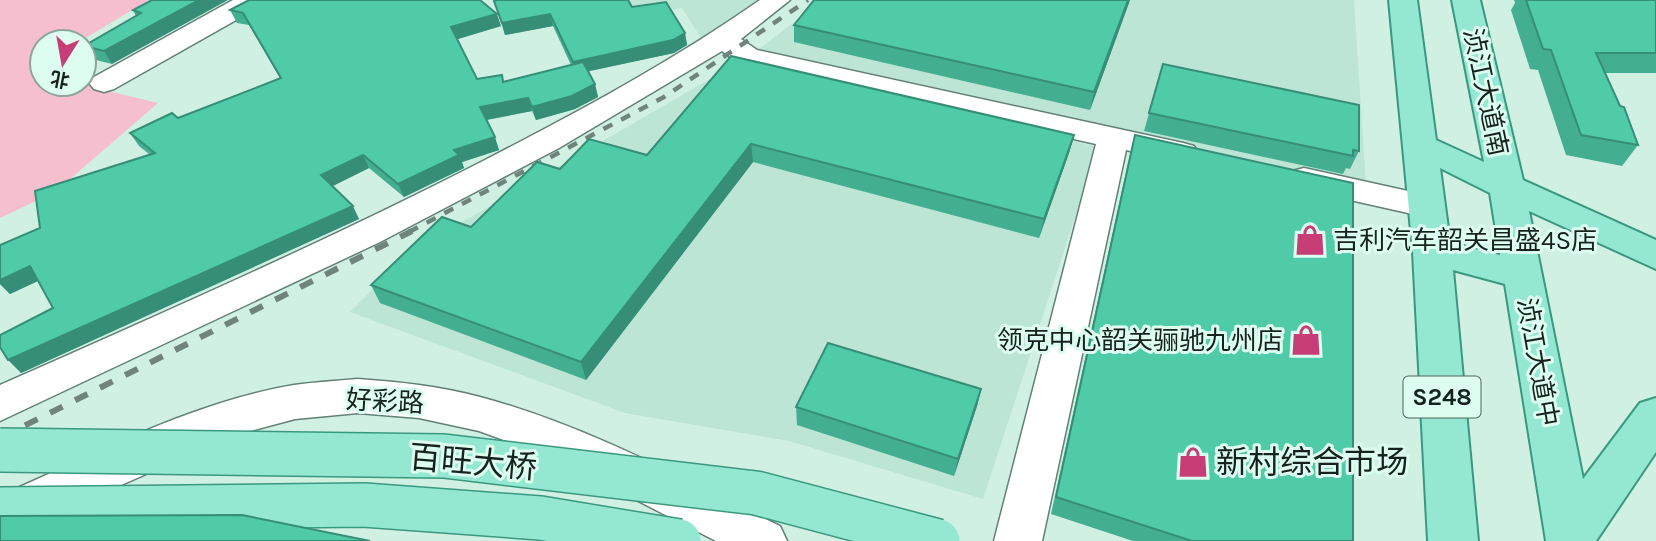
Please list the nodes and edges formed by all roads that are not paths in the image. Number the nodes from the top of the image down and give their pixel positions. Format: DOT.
graph roads {
  1 [pos="253,0"];
  2 [pos="777,0"];
  3 [pos="1403,0"];
  4 [pos="1466,0"];
  5 [pos="723,39"];
  6 [pos="104,83"];
  7 [pos="1113,137"];
  8 [pos="1420,146"];
  9 [pos="1209,158"];
  10 [pos="1277,173"];
  11 [pos="1506,183"];
  12 [pos="1426,206"];
  13 [pos="1432,252"];
  14 [pos="1656,256"];
  15 [pos="1522,274"];
  16 [pos="0,404"];
  17 [pos="1656,416"];
  18 [pos="0,450"];
  19 [pos="0,509"];
  20 [pos="0,517"];
  21 [pos="1570,538"];
  22 [pos="679,541"];
  23 [pos="764,541"];
  24 [pos="938,541"];
  25 [pos="1018,541"];
  26 [pos="1453,541"];
  1 -- 6 [label="street"];
  2 -- 5 [label="street"];
  3 -- 8 [label="main road, S248"];
  4 -- 11 [label="main road, 浈江大道南"];
  5 -- 7 [label="street"];
  5 -- 16 [label="street"];
  7 -- 9 [label="street"];
  7 -- 25 [label="street"];
  8 -- 11 [label="main road"];
  8 -- 12 [label="main road, S248"];
  10 -- 12 [label="street"];
  11 -- 14 [label="main road"];
  11 -- 15 [label="main road, 浈江大道中"];
  12 -- 13 [label="main road, S248"];
  13 -- 15 [label="main road"];
  13 -- 26 [label="main road, S248"];
  15 -- 21 [label="main road, 浈江大道中"];
  17 -- 21 [label="main road"];
  18 -- 24 [label="main road, 百旺大桥, bridge"];
  19 -- 22 [label="main road, 百旺大桥, bridge"];
  20 -- 23 [label="street, 好彩路"];
}
